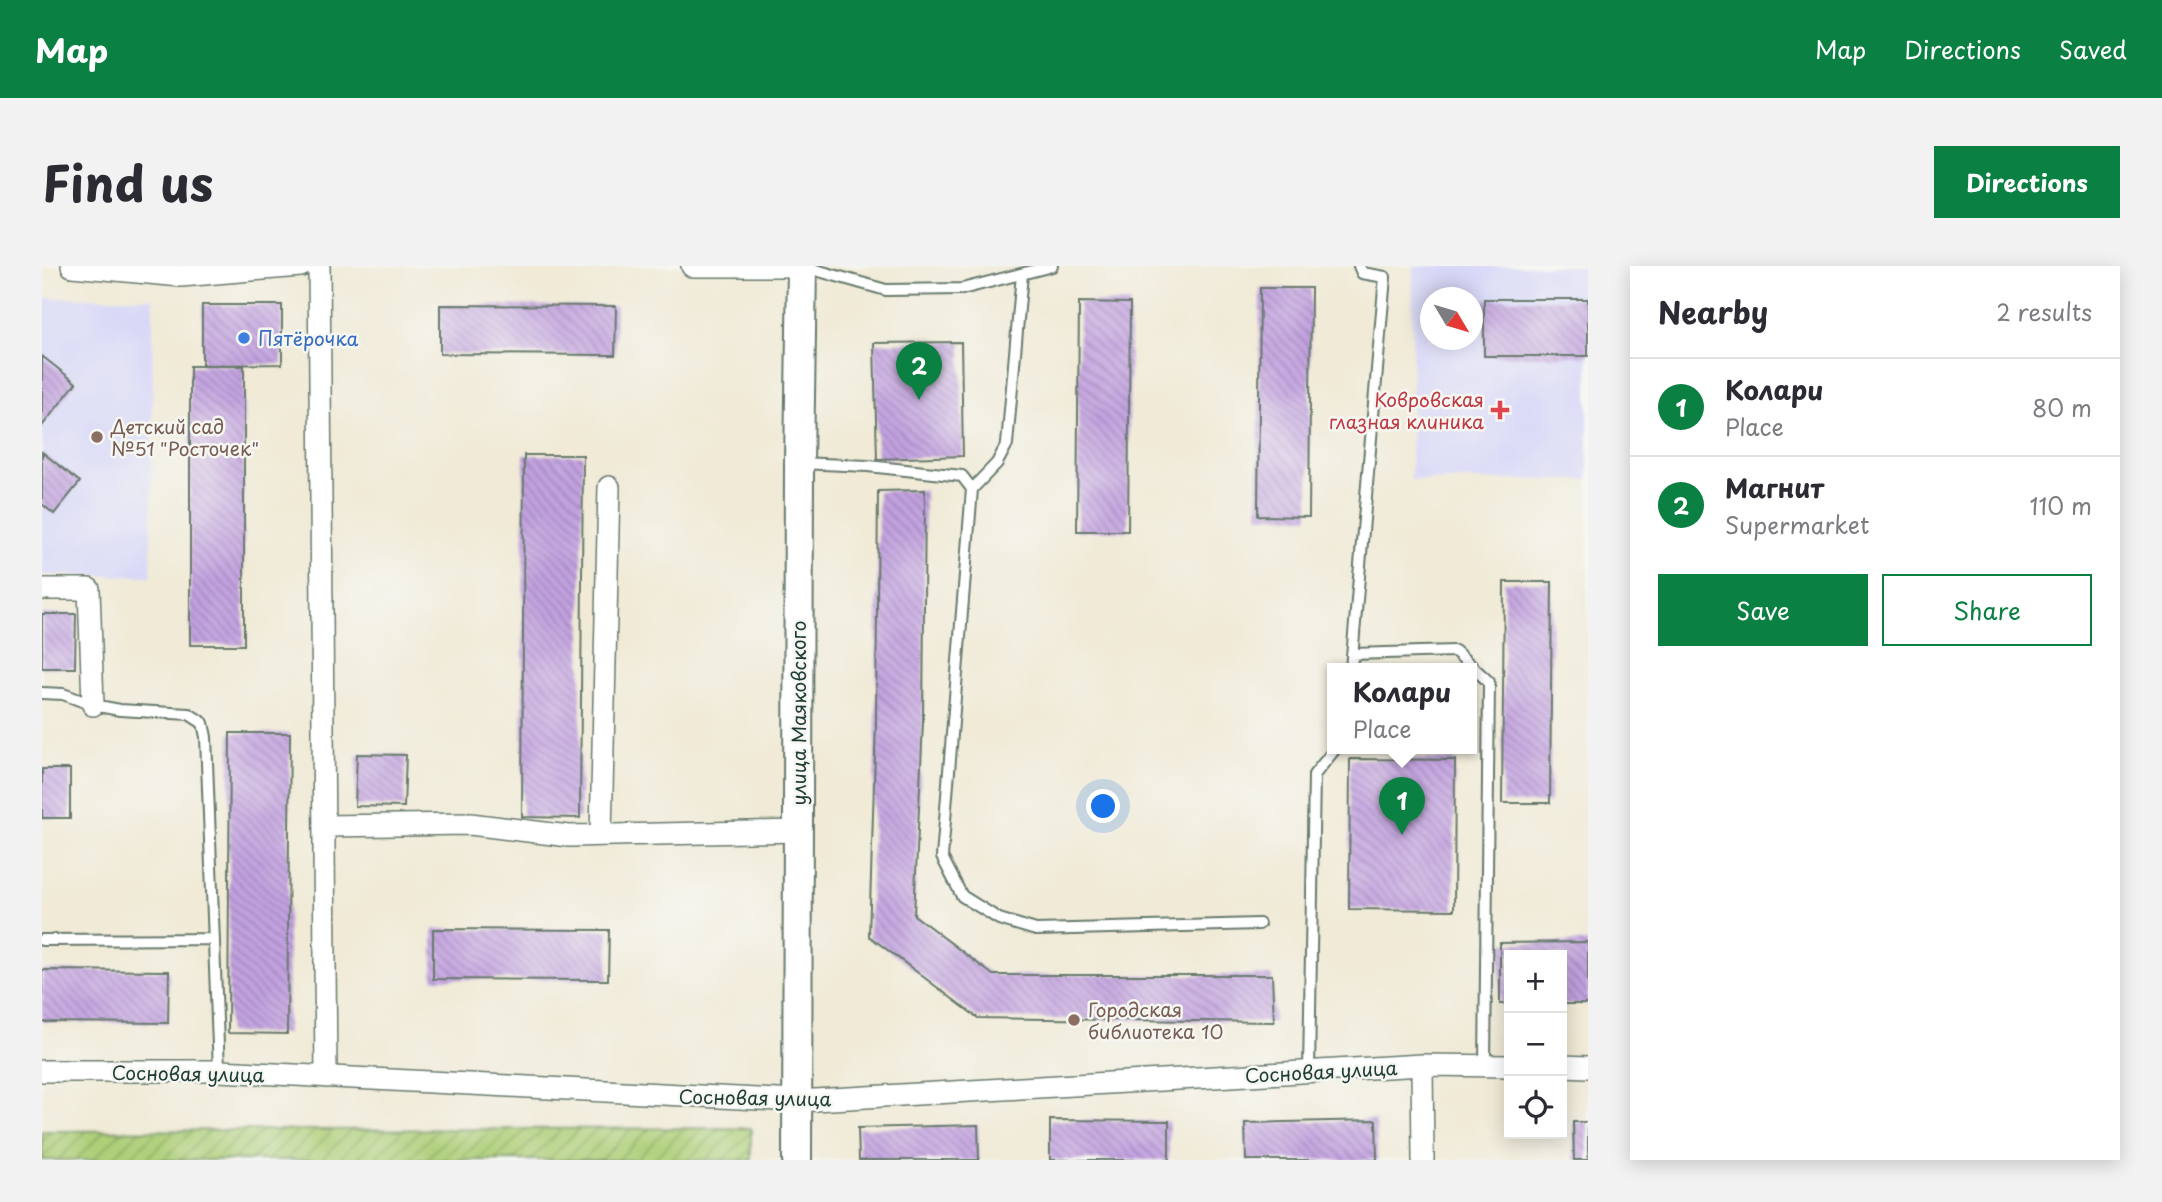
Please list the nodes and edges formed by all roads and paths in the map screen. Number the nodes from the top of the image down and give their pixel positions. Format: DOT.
graph roads {
  1 [pos="72,266"];
  2 [pos="301,266"];
  3 [pos="319,266"];
  4 [pos="692,266"];
  5 [pos="802,266"];
  6 [pos="1052,266"];
  7 [pos="1359,266"];
  8 [pos="1022,274"];
  9 [pos="799,463"];
  10 [pos="609,487"];
  11 [pos="972,489"];
  12 [pos="42,589"];
  13 [pos="1352,654"];
  14 [pos="1351,663"];
  15 [pos="1468,663"];
  16 [pos="1477,671"];
  17 [pos="42,693"];
  18 [pos="93,705"];
  19 [pos="1331,754"];
  20 [pos="324,826"];
  21 [pos="798,831"];
  22 [pos="601,835"];
  23 [pos="1259,924"];
  24 [pos="214,939"];
  25 [pos="42,940"];
  26 [pos="1422,1065"];
  27 [pos="1485,1065"];
  28 [pos="1504,1066"];
  29 [pos="1567,1066"];
  30 [pos="1588,1067"];
  31 [pos="42,1071"];
  32 [pos="1309,1071"];
  33 [pos="219,1072"];
  34 [pos="326,1077"];
  35 [pos="797,1101"];
  36 [pos="796,1160"];
  37 [pos="1423,1160"];
  1 -- 2 [label="street"];
  3 -- 20 [label="street"];
  4 -- 5 [label="street"];
  5 -- 8 [label="lane"];
  5 -- 9 [label="street, улица Маяковского"];
  6 -- 8 [label="lane"];
  7 -- 13 [label="lane"];
  8 -- 11 [label="lane"];
  9 -- 11 [label="lane"];
  9 -- 21 [label="street, улица Маяковского"];
  10 -- 22 [label="street"];
  11 -- 23 [label="lane"];
  12 -- 18 [label="street"];
  13 -- 14 [label="lane"];
  13 -- 15 [label="lane"];
  16 -- 27 [label="lane"];
  17 -- 18 [label="lane"];
  18 -- 24 [label="lane"];
  19 -- 32 [label="lane"];
  20 -- 22 [label="street"];
  20 -- 34 [label="street"];
  21 -- 22 [label="street"];
  21 -- 35 [label="street, улица Маяковского"];
  24 -- 25 [label="lane"];
  24 -- 33 [label="lane"];
  26 -- 27 [label="street, Сосновая улица"];
  26 -- 32 [label="street, Сосновая улица"];
  26 -- 37 [label="street"];
  27 -- 28 [label="street, Сосновая улица"];
  29 -- 30 [label="street"];
  31 -- 33 [label="street, Сосновая улица"];
  32 -- 35 [label="street, Сосновая улица"];
  33 -- 34 [label="street, Сосновая улица"];
  34 -- 35 [label="street, Сосновая улица"];
  35 -- 36 [label="street, улица Маяковского"];
}
